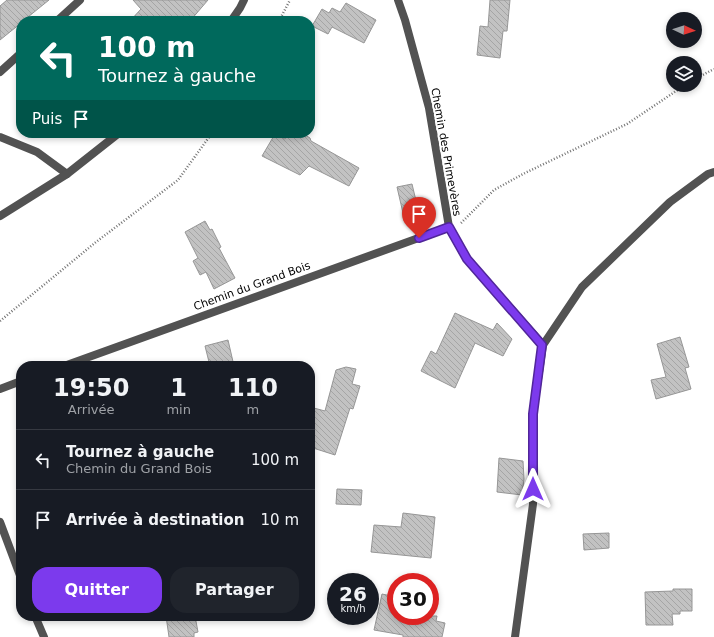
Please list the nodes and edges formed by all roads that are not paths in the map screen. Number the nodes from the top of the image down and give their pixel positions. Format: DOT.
graph roads {
  1 [pos="80,0"];
  2 [pos="244,0"];
  3 [pos="398,0"];
  4 [pos="62,16"];
  5 [pos="234,16"];
  6 [pos="16,58"];
  7 [pos="0,72"];
  8 [pos="0,137"];
  9 [pos="113,138"];
  10 [pos="714,172"];
  11 [pos="67,174"];
  12 [pos="0,216"];
  13 [pos="449,227"];
  14 [pos="542,345"];
  15 [pos="78,361"];
  16 [pos="16,383"];
  17 [pos="0,389"];
  18 [pos="0,522"];
  19 [pos="16,565"];
  20 [pos="37,621"];
  21 [pos="44,637"];
  22 [pos="515,637"];
  1 -- 4 [label="street"];
  2 -- 5 [label="street"];
  3 -- 13 [label="street, Chemin des Primevères"];
  6 -- 7 [label="street"];
  8 -- 11 [label="street"];
  9 -- 11 [label="street"];
  10 -- 14 [label="street"];
  11 -- 12 [label="street"];
  13 -- 14 [label="street, Chemin des Primevères"];
  13 -- 15 [label="street, Chemin du Grand Bois"];
  14 -- 22 [label="street"];
  16 -- 17 [label="street"];
  18 -- 19 [label="street"];
  20 -- 21 [label="street"];
}
